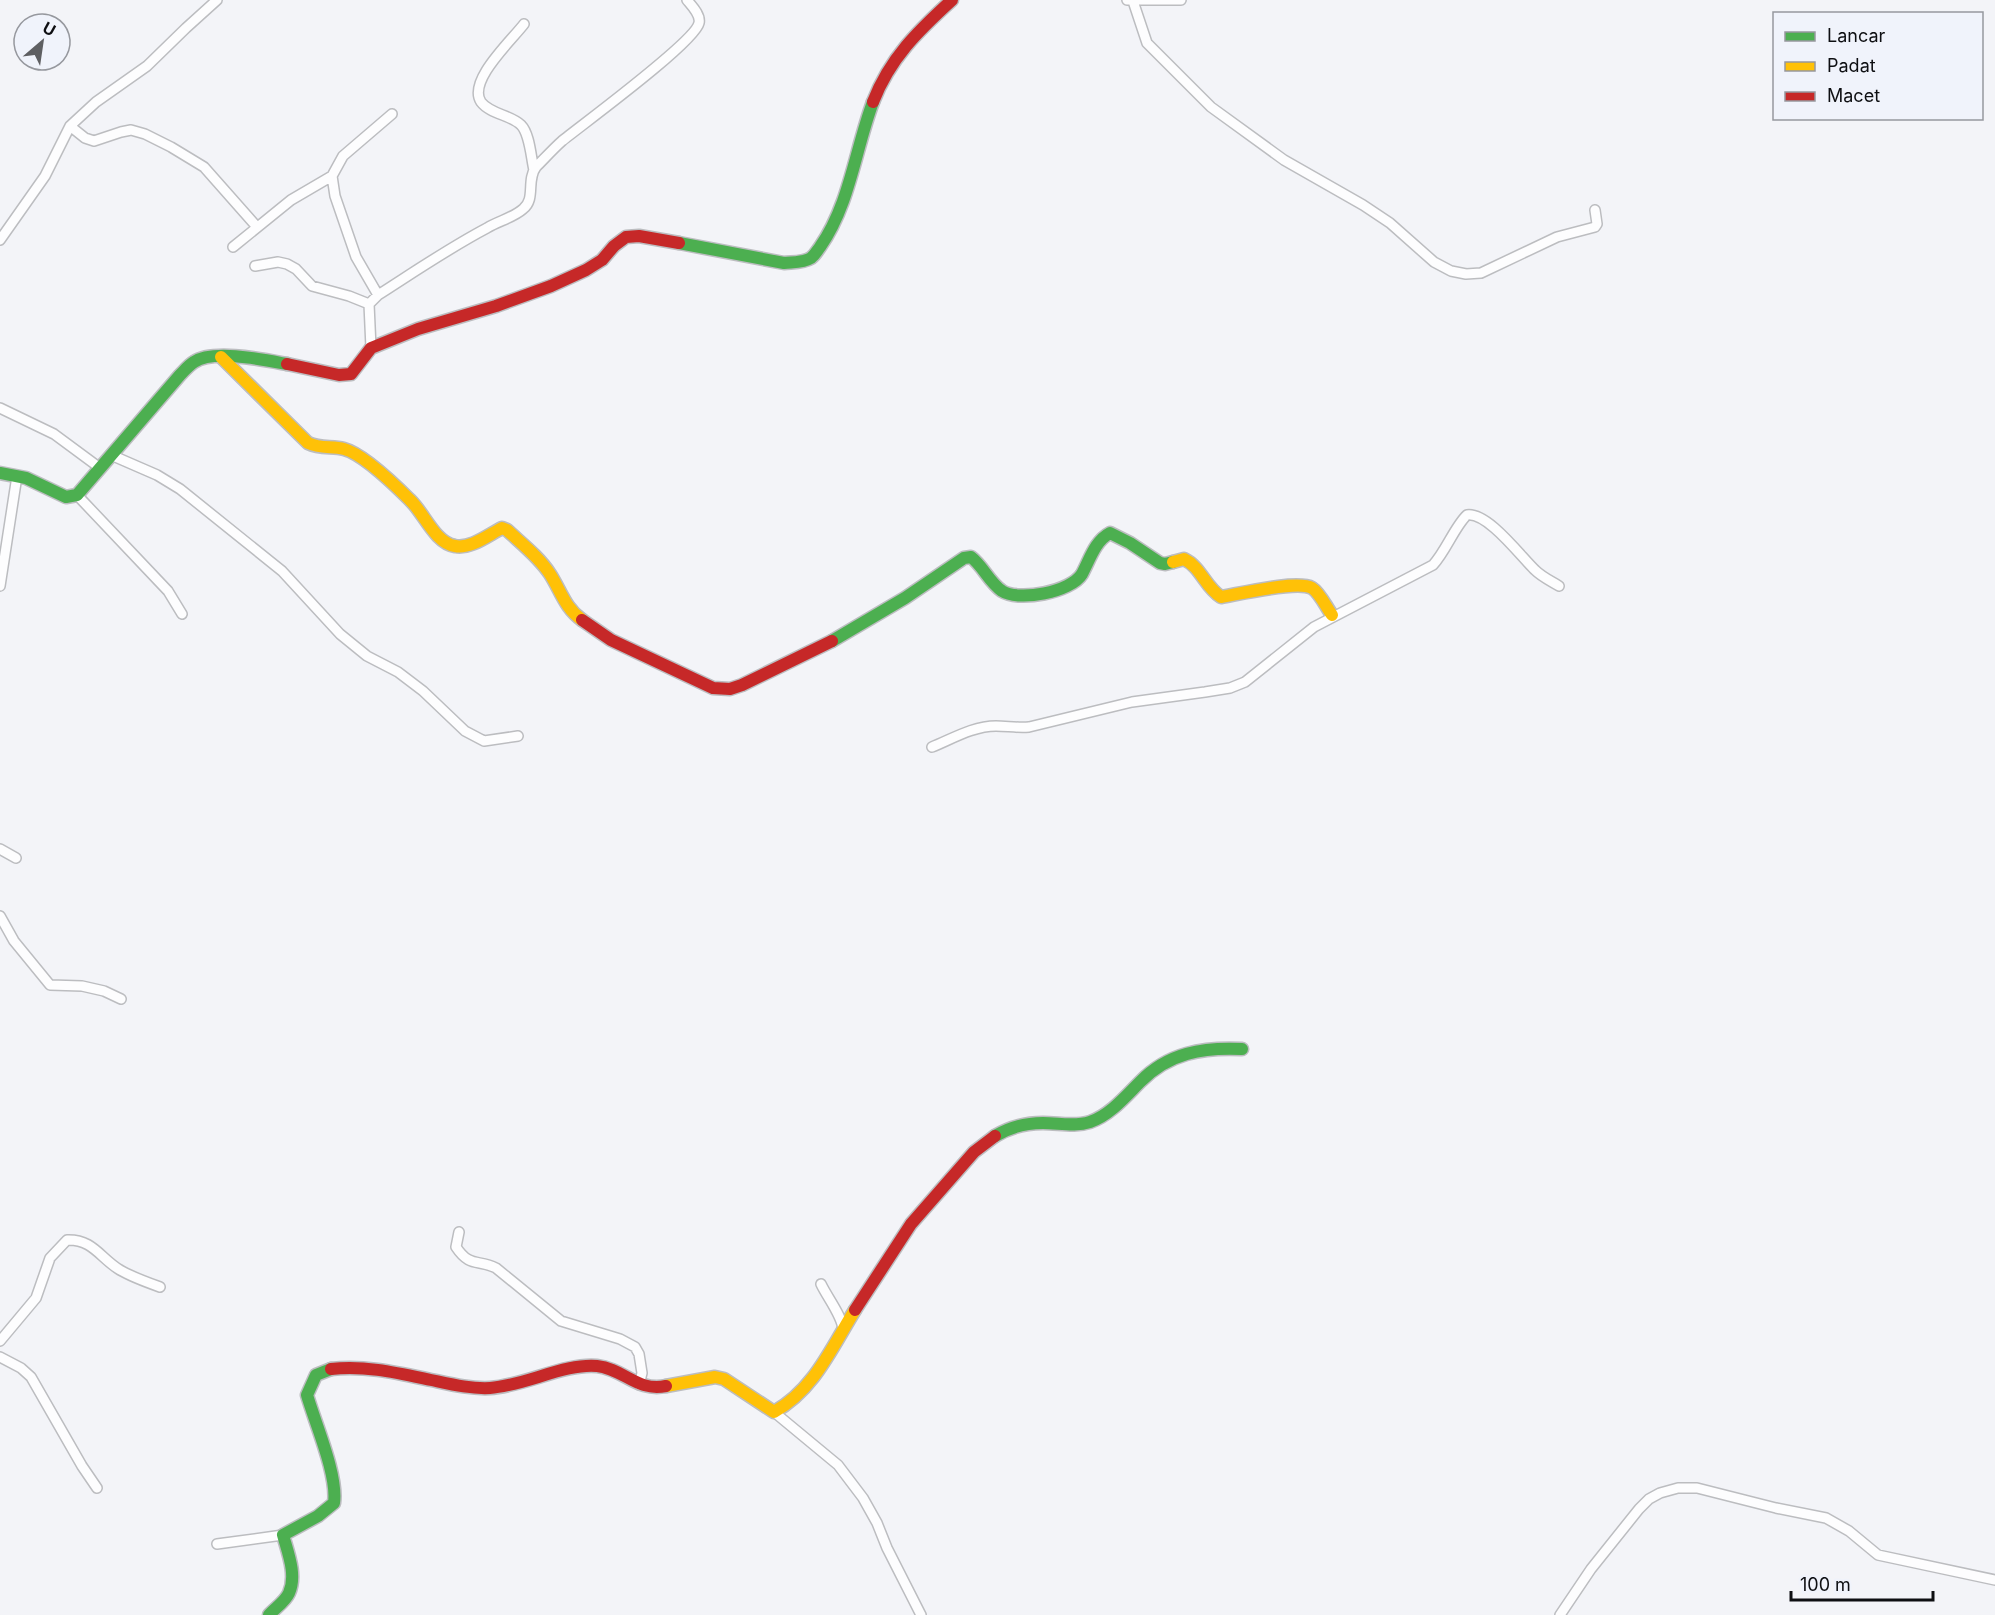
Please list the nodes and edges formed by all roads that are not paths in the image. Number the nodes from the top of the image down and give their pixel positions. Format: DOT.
graph roads {
  1 [pos="217,0"];
  2 [pos="687,0"];
  3 [pos="952,0"];
  4 [pos="1181,0"];
  5 [pos="1130,1"];
  6 [pos="524,24"];
  7 [pos="392,114"];
  8 [pos="70,126"];
  9 [pos="534,170"];
  10 [pos="332,176"];
  11 [pos="1595,210"];
  12 [pos="256,227"];
  13 [pos="0,240"];
  14 [pos="232,247"];
  15 [pos="255,266"];
  16 [pos="378,295"];
  17 [pos="369,304"];
  18 [pos="370,351"];
  19 [pos="221,357"];
  20 [pos="0,408"];
  21 [pos="111,455"];
  22 [pos="100,468"];
  23 [pos="8,474"];
  24 [pos="77,495"];
  25 [pos="0,586"];
  26 [pos="1559,586"];
  27 [pos="182,614"];
  28 [pos="1332,615"];
  29 [pos="518,736"];
  30 [pos="932,747"];
  31 [pos="0,849"];
  32 [pos="16,858"];
  33 [pos="0,916"];
  34 [pos="121,999"];
  35 [pos="1242,1049"];
  36 [pos="459,1232"];
  37 [pos="820,1284"];
  38 [pos="160,1287"];
  39 [pos="843,1330"];
  40 [pos="0,1341"];
  41 [pos="0,1358"];
  42 [pos="639,1385"];
  43 [pos="774,1412"];
  44 [pos="97,1488"];
  45 [pos="283,1534"];
  46 [pos="217,1544"];
  47 [pos="1995,1580"];
  48 [pos="269,1615"];
  49 [pos="921,1615"];
  50 [pos="1560,1615"];
  1 -- 8 [label="street"];
  2 -- 9 [label="street"];
  3 -- 18 [label="street"];
  4 -- 5 [label="street"];
  5 -- 11 [label="street"];
  6 -- 9 [label="street"];
  7 -- 10 [label="street"];
  8 -- 12 [label="street"];
  8 -- 13 [label="street"];
  9 -- 16 [label="street"];
  10 -- 12 [label="street"];
  10 -- 16 [label="street"];
  12 -- 14 [label="street"];
  15 -- 17 [label="street"];
  16 -- 17 [label="street"];
  17 -- 18 [label="street"];
  18 -- 19 [label="street"];
  19 -- 21 [label="street"];
  19 -- 28 [label="street"];
  20 -- 22 [label="street"];
  21 -- 22 [label="street"];
  21 -- 29 [label="street"];
  22 -- 24 [label="street"];
  23 -- 24 [label="street"];
  23 -- 25 [label="street"];
  24 -- 27 [label="street"];
  26 -- 28 [label="street"];
  28 -- 30 [label="street"];
  31 -- 32 [label="street"];
  33 -- 34 [label="street"];
  35 -- 39 [label="street"];
  36 -- 42 [label="street"];
  37 -- 39 [label="street"];
  38 -- 40 [label="street"];
  39 -- 43 [label="street"];
  41 -- 44 [label="street"];
  42 -- 43 [label="street"];
  42 -- 45 [label="street"];
  43 -- 49 [label="street"];
  45 -- 46 [label="street"];
  45 -- 48 [label="street"];
  47 -- 50 [label="street"];
}
